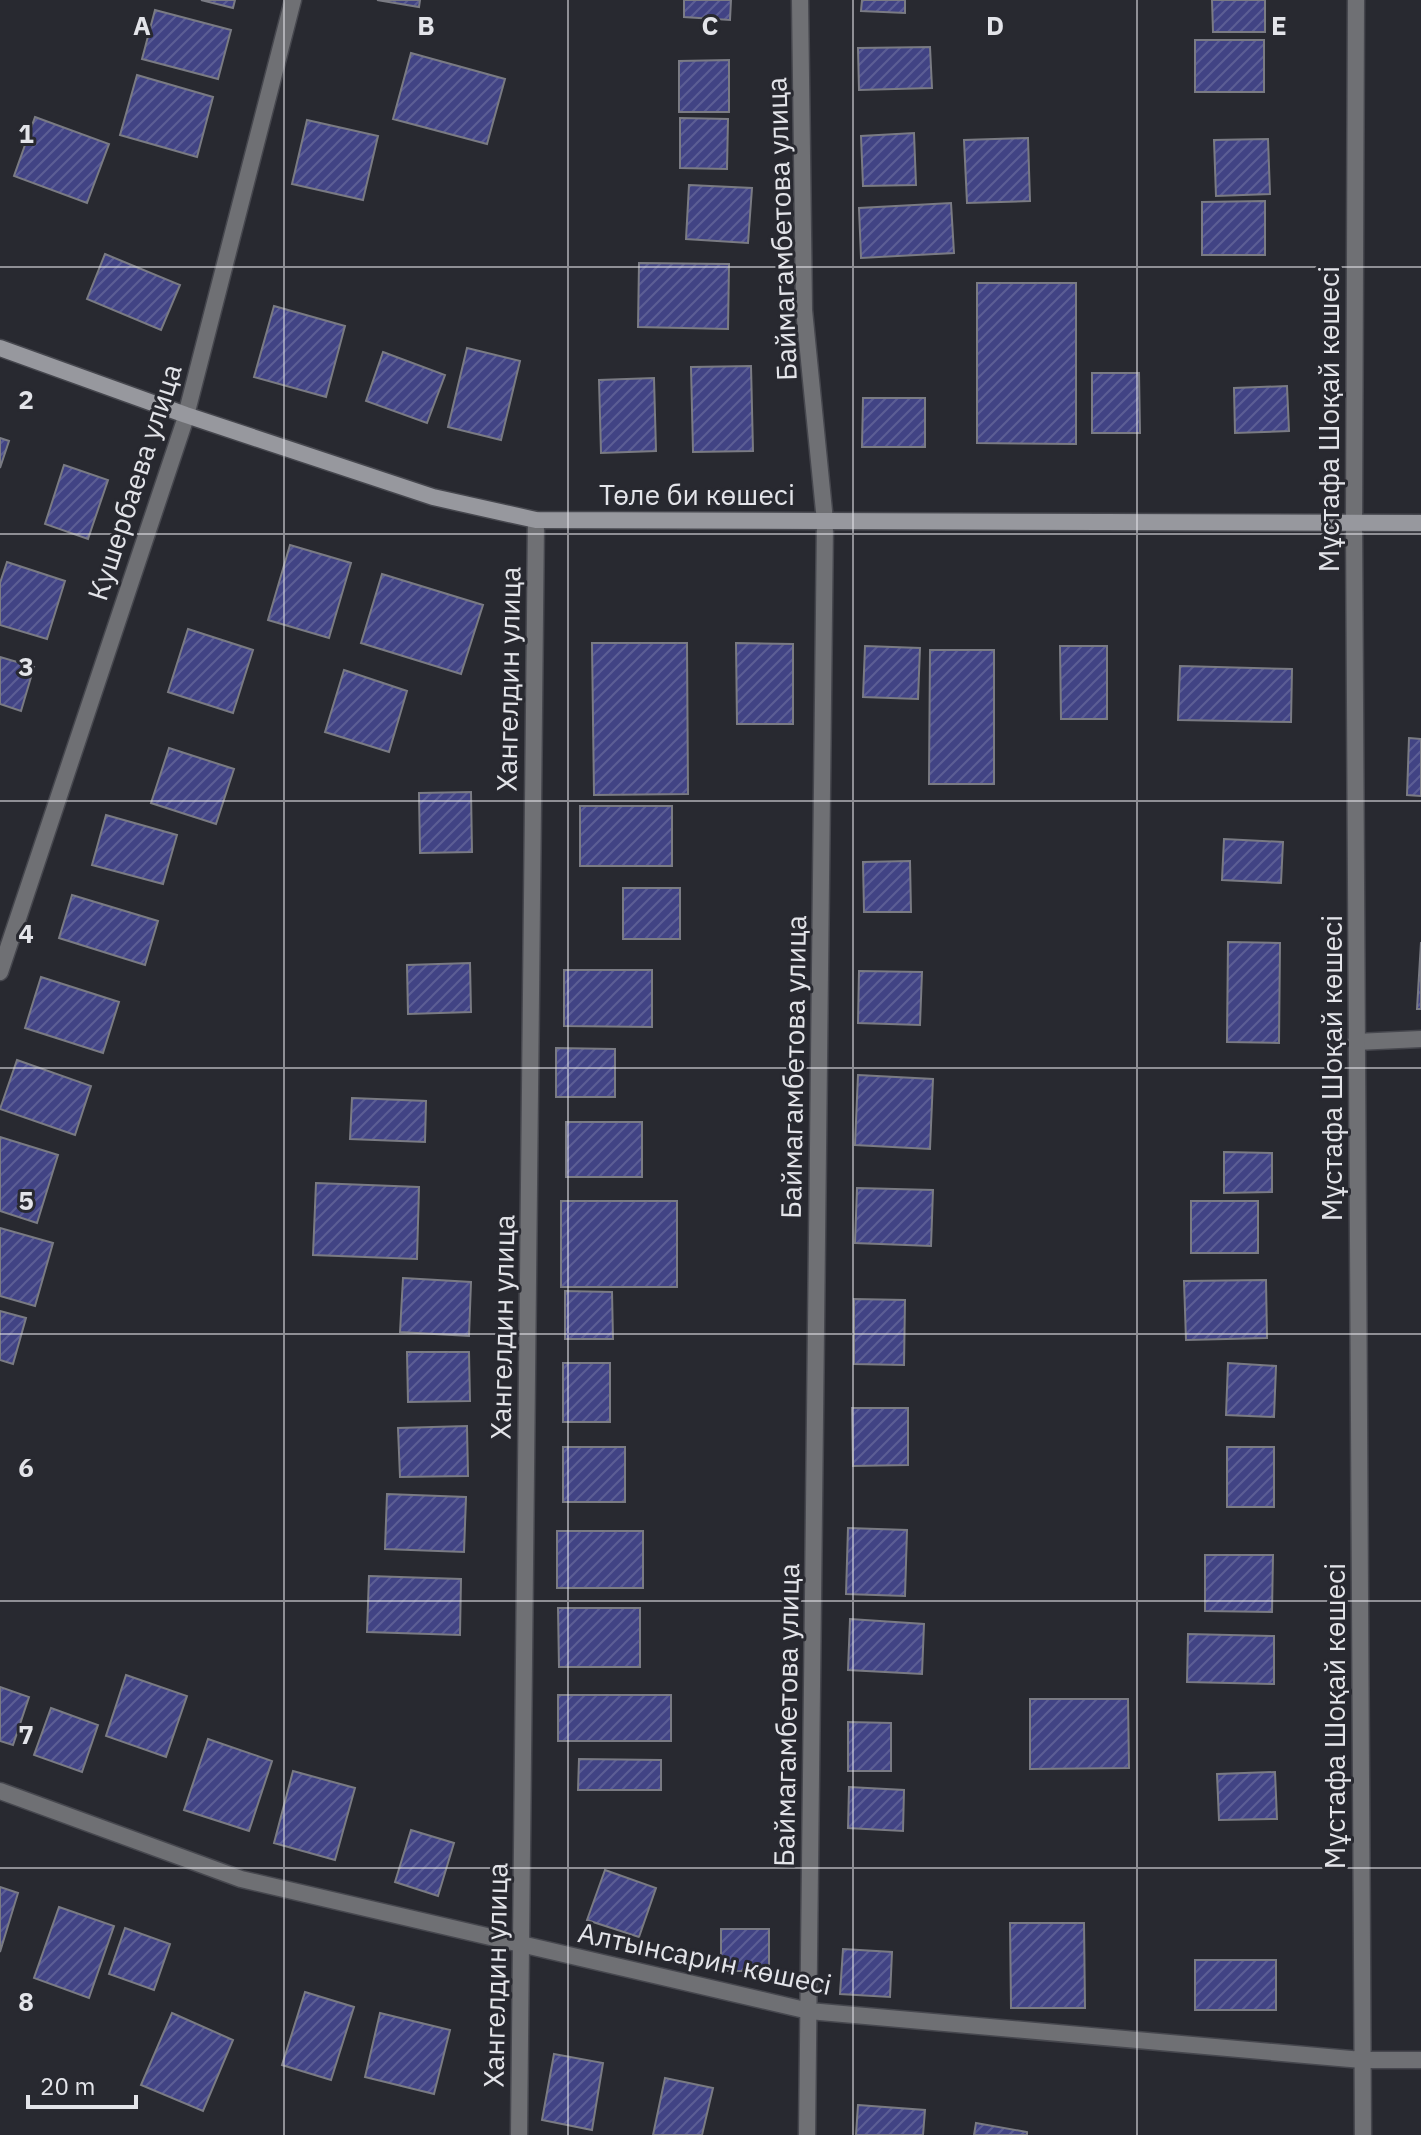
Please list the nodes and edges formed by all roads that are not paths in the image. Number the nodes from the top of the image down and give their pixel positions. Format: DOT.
graph roads {
  1 [pos="293,0"];
  2 [pos="800,0"];
  3 [pos="1356,0"];
  4 [pos="0,348"];
  5 [pos="186,415"];
  6 [pos="536,520"];
  7 [pos="825,521"];
  8 [pos="1354,523"];
  9 [pos="1421,523"];
  10 [pos="0,972"];
  11 [pos="1421,1039"];
  12 [pos="1356,1042"];
  13 [pos="0,1791"];
  14 [pos="522,1944"];
  15 [pos="809,2011"];
  16 [pos="1362,2060"];
  17 [pos="1421,2060"];
  18 [pos="519,2135"];
  19 [pos="807,2135"];
  20 [pos="1363,2135"];
  1 -- 5 [label="street, Кушербаева улица"];
  2 -- 7 [label="street, Баймагамбетова улица"];
  3 -- 8 [label="street, Мұстафа Шоқай көшесі"];
  4 -- 5 [label="street, Төле би көшесі"];
  5 -- 6 [label="street, Төле би көшесі"];
  5 -- 10 [label="street, Кушербаева улица"];
  6 -- 7 [label="street, Төле би көшесі"];
  6 -- 14 [label="street, Хангелдин улица"];
  7 -- 8 [label="street, Төле би көшесі"];
  7 -- 15 [label="street, Баймагамбетова улица"];
  8 -- 9 [label="street, Төле би көшесі"];
  8 -- 12 [label="street, Мұстафа Шоқай көшесі"];
  11 -- 12 [label="street"];
  12 -- 16 [label="street, Мұстафа Шоқай көшесі"];
  13 -- 14 [label="street, Алтынсарин көшесі"];
  14 -- 15 [label="street, Алтынсарин көшесі"];
  14 -- 18 [label="street, Хангелдин улица"];
  15 -- 16 [label="street, Алтынсарин көшесі"];
  15 -- 19 [label="street, Баймагамбетова улица"];
  16 -- 17 [label="street, Алтынсарин көшесі"];
  16 -- 20 [label="street, Мұстафа Шоқай көшесі"];
}
